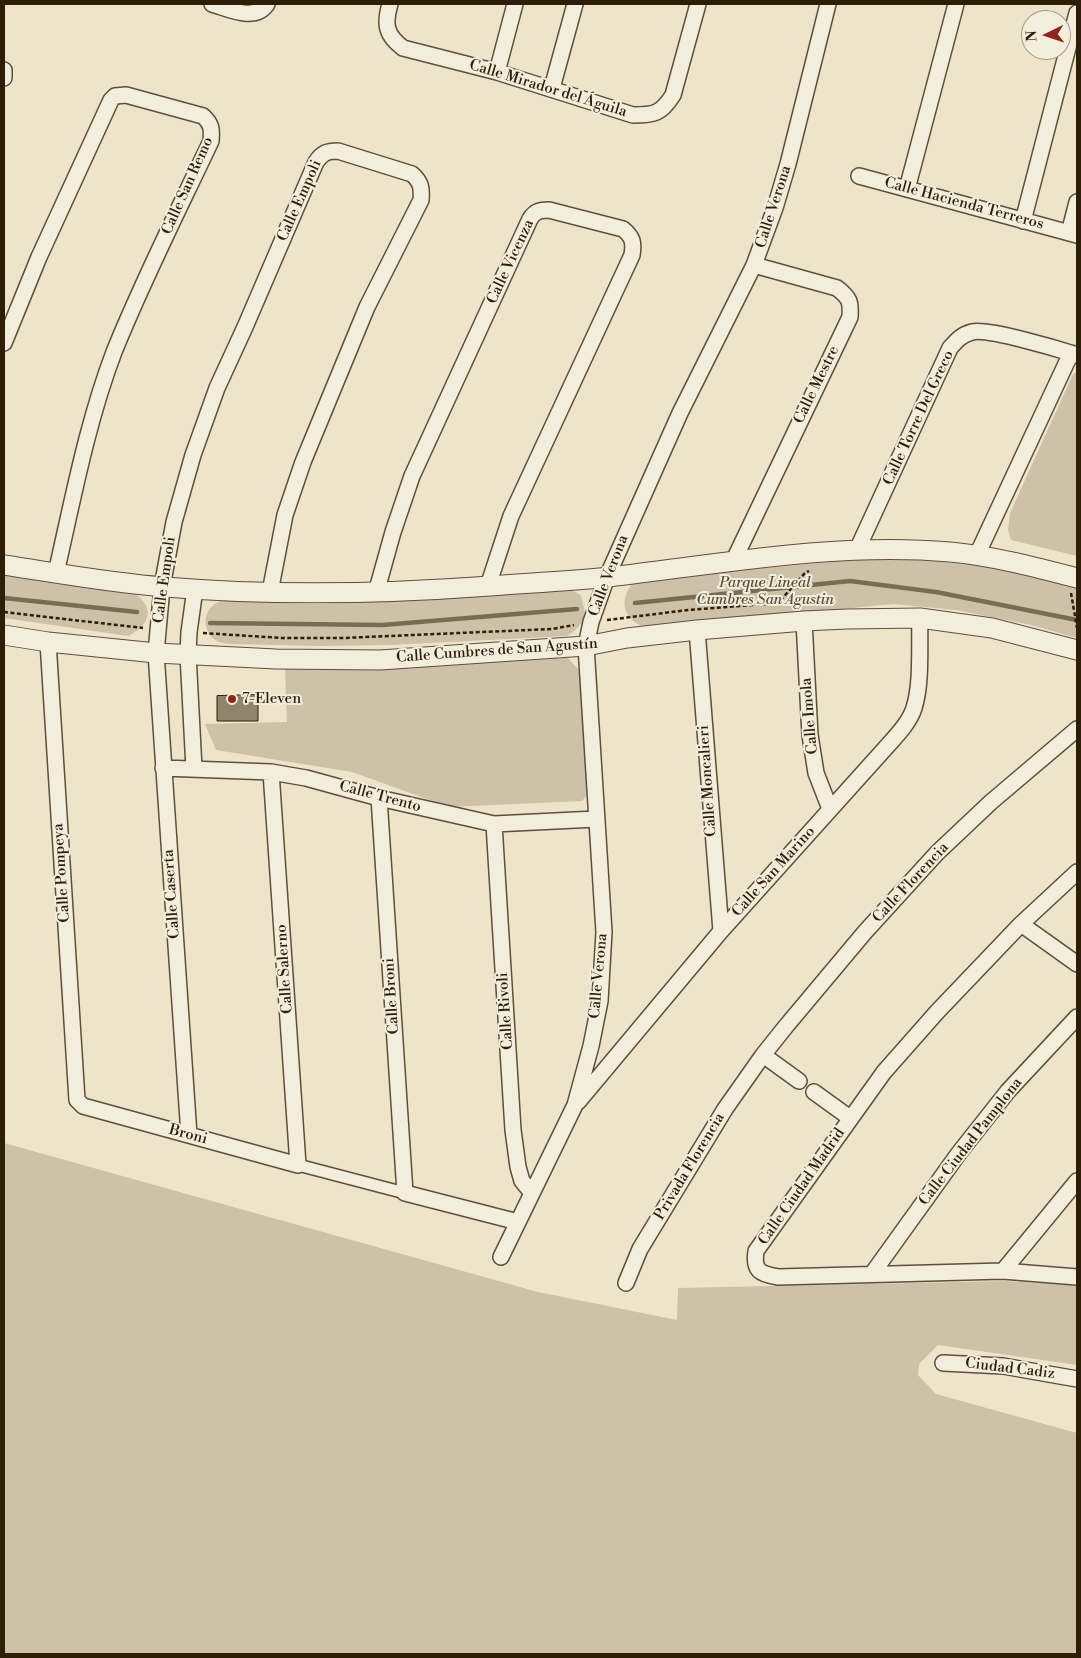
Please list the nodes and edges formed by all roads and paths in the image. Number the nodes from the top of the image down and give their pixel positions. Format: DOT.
graph roads {
  1 [pos="212,4"];
  2 [pos="390,4"];
  3 [pos="515,4"];
  4 [pos="575,4"];
  5 [pos="698,4"];
  6 [pos="828,4"];
  7 [pos="956,4"];
  8 [pos="265,6"];
  9 [pos="1077,13"];
  10 [pos="4,70"];
  11 [pos="497,72"];
  12 [pos="4,78"];
  13 [pos="552,88"];
  14 [pos="858,176"];
  15 [pos="907,189"];
  16 [pos="1077,202"];
  17 [pos="1023,221"];
  18 [pos="1073,234"];
  19 [pos="754,264"];
  20 [pos="4,343"];
  21 [pos="1074,354"];
  22 [pos="856,550"];
  23 [pos="977,555"];
  24 [pos="733,562"];
  25 [pos="4,565"];
  26 [pos="812,570"];
  27 [pos="56,573"];
  28 [pos="606,577"];
  29 [pos="1074,585"];
  30 [pos="488,586"];
  31 [pos="162,587"];
  32 [pos="195,589"];
  33 [pos="270,592"];
  34 [pos="376,593"];
  35 [pos="4,612"];
  36 [pos="920,618"];
  37 [pos="804,621"];
  38 [pos="591,622"];
  39 [pos="1077,628"];
  40 [pos="157,630"];
  41 [pos="697,630"];
  42 [pos="188,632"];
  43 [pos="4,636"];
  44 [pos="48,642"];
  45 [pos="586,646"];
  46 [pos="1077,650"];
  47 [pos="156,653"];
  48 [pos="188,654"];
  49 [pos="1077,729"];
  50 [pos="163,768"];
  51 [pos="194,769"];
  52 [pos="271,772"];
  53 [pos="380,798"];
  54 [pos="830,809"];
  55 [pos="596,819"];
  56 [pos="494,824"];
  57 [pos="1077,872"];
  58 [pos="1022,924"];
  59 [pos="721,932"];
  60 [pos="1077,964"];
  61 [pos="1077,1017"];
  62 [pos="763,1055"];
  63 [pos="799,1081"];
  64 [pos="814,1092"];
  65 [pos="79,1103"];
  66 [pos="575,1105"];
  67 [pos="850,1118"];
  68 [pos="189,1135"];
  69 [pos="298,1165"];
  70 [pos="1077,1181"];
  71 [pos="532,1193"];
  72 [pos="405,1194"];
  73 [pos="518,1222"];
  74 [pos="501,1257"];
  75 [pos="1003,1271"];
  76 [pos="872,1274"];
  77 [pos="1077,1277"];
  78 [pos="626,1283"];
  79 [pos="943,1362"];
  80 [pos="1077,1379"];
  1 -- 8 [label="street"];
  2 -- 11 [label="street, Calle Mirador del Águila"];
  3 -- 11 [label="street"];
  4 -- 13 [label="street"];
  5 -- 13 [label="street, Calle Mirador del Águila"];
  6 -- 19 [label="street, Calle Verona"];
  7 -- 15 [label="street"];
  9 -- 17 [label="street"];
  10 -- 12 [label="street"];
  11 -- 13 [label="street, Calle Mirador del Águila"];
  14 -- 15 [label="street, Calle Hacienda Terreros"];
  15 -- 17 [label="street, Calle Hacienda Terreros"];
  16 -- 18 [label="street"];
  17 -- 18 [label="street, Calle Hacienda Terreros"];
  19 -- 24 [label="street, Calle Mestre"];
  19 -- 28 [label="street, Calle Verona"];
  20 -- 27 [label="street, Calle San Remo"];
  21 -- 22 [label="street, Calle Torre Del Greco"];
  21 -- 23 [label="street, Calle Torre Del Greco"];
  22 -- 23 [label="street"];
  22 -- 24 [label="street"];
  23 -- 29 [label="street"];
  24 -- 28 [label="street"];
  25 -- 27 [label="street"];
  26 -- 38 [label="path"];
  27 -- 31 [label="street"];
  28 -- 30 [label="street"];
  28 -- 38 [label="street, Calle Verona"];
  29 -- 39 [label="path"];
  30 -- 34 [label="street"];
  30 -- 34 [label="street, Calle Vicenza"];
  31 -- 32 [label="street"];
  31 -- 33 [label="street, Calle Empoli"];
  31 -- 40 [label="street, Calle Empoli"];
  32 -- 33 [label="street"];
  32 -- 42 [label="street"];
  33 -- 34 [label="street"];
  35 -- 40 [label="path"];
  36 -- 37 [label="street, Calle Cumbres de San Agustín"];
  36 -- 46 [label="street, Calle Cumbres de San Agustín"];
  36 -- 54 [label="street, Calle San Marino"];
  37 -- 41 [label="street, Calle Cumbres de San Agustín"];
  37 -- 54 [label="street, Calle Imola"];
  38 -- 42 [label="path"];
  38 -- 45 [label="street, Calle Verona"];
  40 -- 47 [label="street, Calle Empoli"];
  41 -- 45 [label="street, Calle Cumbres de San Agustín"];
  41 -- 59 [label="street, Calle Moncalieri"];
  42 -- 48 [label="street"];
  43 -- 44 [label="street, Calle Cumbres de San Agustín"];
  44 -- 47 [label="street, Calle Cumbres de San Agustín"];
  44 -- 65 [label="street, Calle Pompeya"];
  45 -- 48 [label="street, Calle Cumbres de San Agustín"];
  45 -- 55 [label="street, Calle Verona"];
  47 -- 48 [label="street, Calle Cumbres de San Agustín"];
  47 -- 50 [label="street, Calle Caserta"];
  48 -- 51 [label="street"];
  49 -- 62 [label="street, Calle Florencia"];
  50 -- 51 [label="street, Calle Trento"];
  50 -- 68 [label="street, Calle Caserta"];
  51 -- 52 [label="street, Calle Trento"];
  52 -- 53 [label="street, Calle Trento"];
  52 -- 69 [label="street, Calle Salerno"];
  53 -- 56 [label="street, Calle Trento"];
  53 -- 72 [label="street, Calle Broni"];
  54 -- 59 [label="street, Calle San Marino"];
  55 -- 56 [label="street, Calle Trento"];
  55 -- 66 [label="street, Calle Verona"];
  56 -- 71 [label="street, Calle Rivoli"];
  57 -- 58 [label="street, Calle Ciudad Madrid"];
  58 -- 60 [label="street"];
  58 -- 67 [label="street, Calle Ciudad Madrid"];
  59 -- 66 [label="street, Calle San Marino"];
  61 -- 76 [label="street, Calle Ciudad Pamplona"];
  62 -- 63 [label="street"];
  62 -- 78 [label="street, Privada Florencia"];
  64 -- 67 [label="street"];
  65 -- 68 [label="street, Broni"];
  66 -- 71 [label="street, Calle Verona"];
  67 -- 76 [label="street, Calle Ciudad Madrid"];
  68 -- 69 [label="street, Broni"];
  69 -- 72 [label="street"];
  70 -- 75 [label="street"];
  71 -- 73 [label="street, Calle Verona"];
  72 -- 73 [label="street"];
  73 -- 74 [label="street, Calle Verona"];
  75 -- 76 [label="street, Calle Ciudad Madrid"];
  75 -- 77 [label="street, Calle Ciudad Madrid"];
  79 -- 80 [label="street, Ciudad Cadiz"];
}
